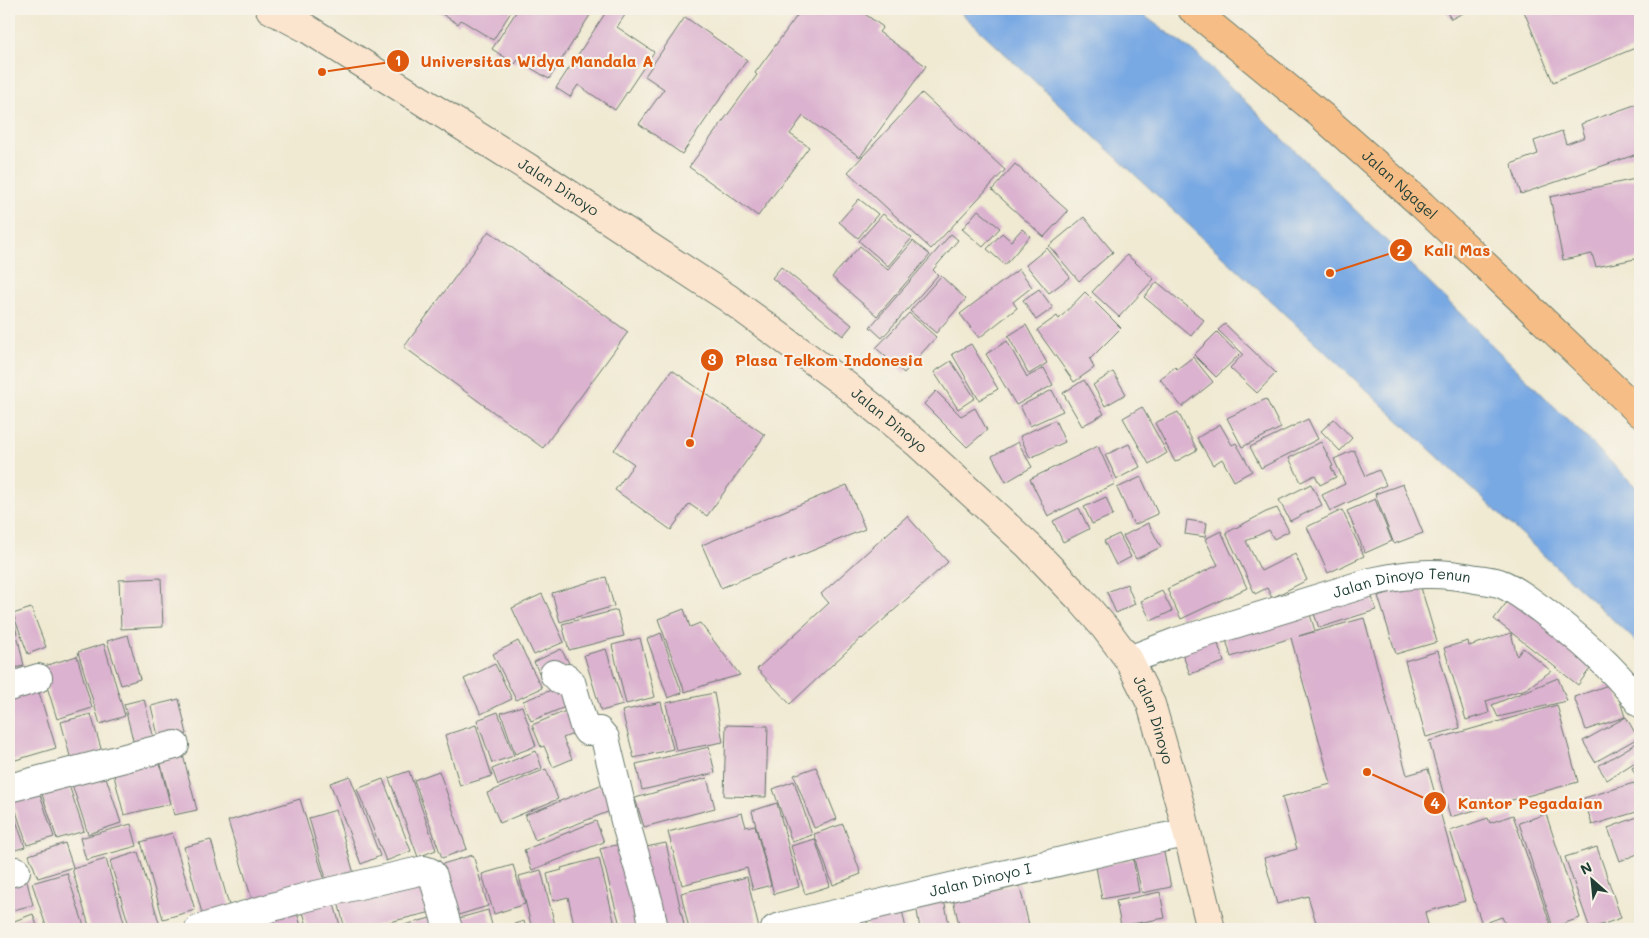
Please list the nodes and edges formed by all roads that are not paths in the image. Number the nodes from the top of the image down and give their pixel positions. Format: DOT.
graph roads {
  1 [pos="270,9"];
  2 [pos="1192,9"];
  3 [pos="1640,413"];
  4 [pos="1129,660"];
  5 [pos="554,674"];
  6 [pos="38,678"];
  7 [pos="9,687"];
  8 [pos="1640,703"];
  9 [pos="175,745"];
  10 [pos="9,788"];
  11 [pos="1187,833"];
  12 [pos="199,929"];
  13 [pos="448,929"];
  14 [pos="654,929"];
  15 [pos="775,929"];
  16 [pos="1211,929"];
  1 -- 4 [label="main road, Jalan Dinoyo"];
  2 -- 3 [label="highway, Jalan Ngagel"];
  4 -- 8 [label="street, Jalan Dinoyo Tenun"];
  4 -- 11 [label="main road, Jalan Dinoyo"];
  5 -- 14 [label="street"];
  6 -- 7 [label="street"];
  9 -- 10 [label="street"];
  11 -- 15 [label="street, Jalan Dinoyo I"];
  11 -- 16 [label="main road, Jalan Dinoyo"];
  12 -- 13 [label="street"];
}
